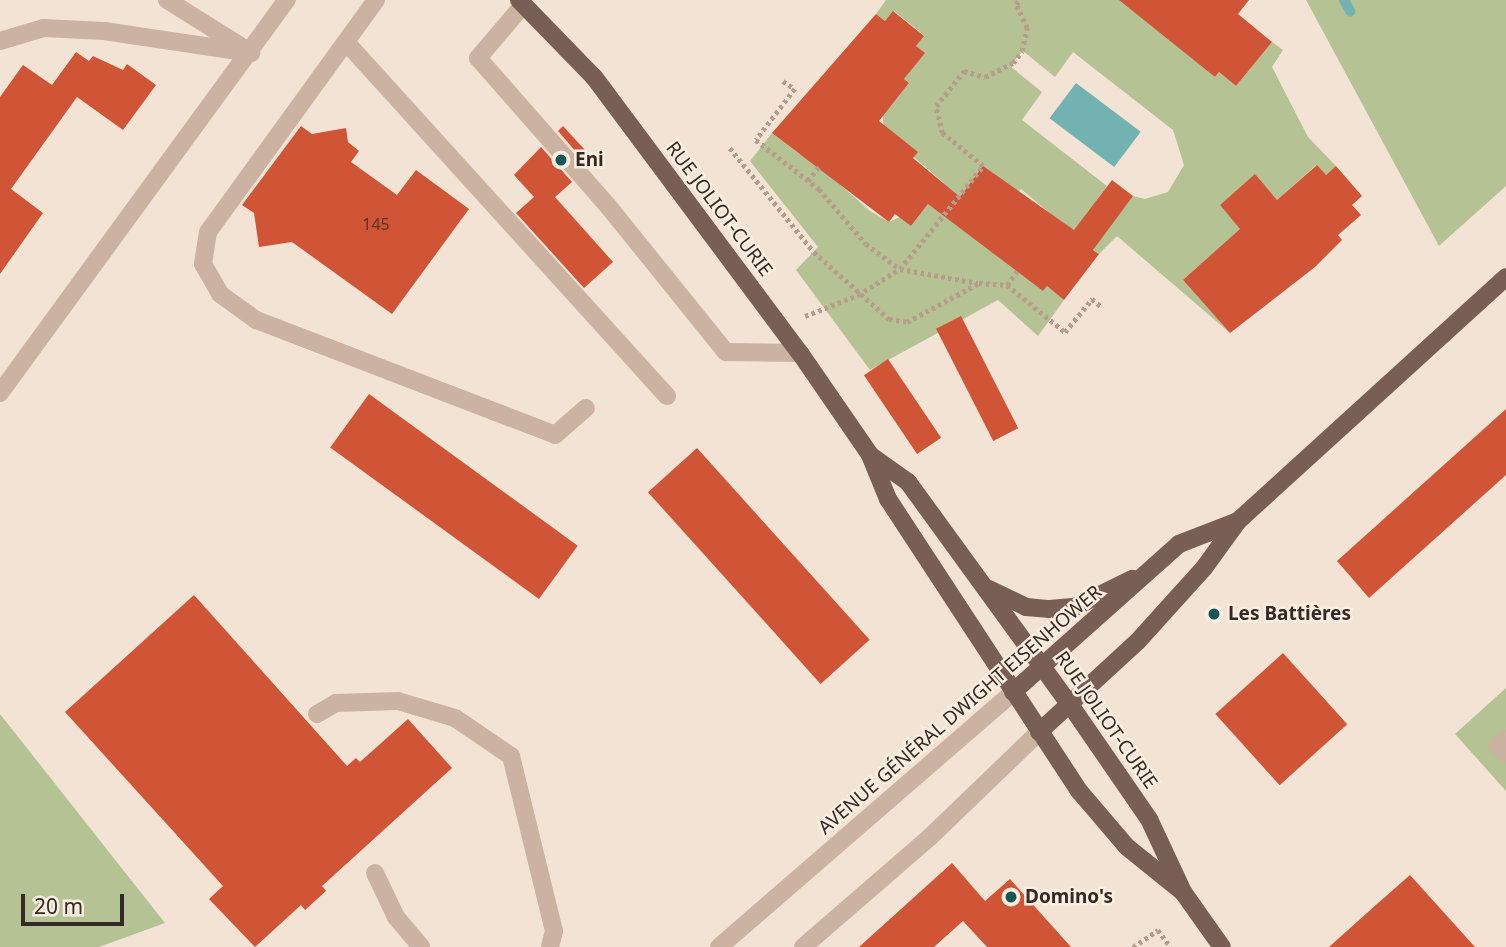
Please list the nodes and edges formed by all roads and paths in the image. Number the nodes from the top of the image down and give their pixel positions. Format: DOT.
graph roads {
  1 [pos="167,0"];
  2 [pos="287,0"];
  3 [pos="376,0"];
  4 [pos="1016,1"];
  5 [pos="522,2"];
  6 [pos="0,41"];
  7 [pos="346,42"];
  8 [pos="251,53"];
  9 [pos="783,80"];
  10 [pos="730,148"];
  11 [pos="820,165"];
  12 [pos="808,181"];
  13 [pos="901,269"];
  14 [pos="1017,271"];
  15 [pos="1506,277"];
  16 [pos="979,283"];
  17 [pos="1007,285"];
  18 [pos="858,295"];
  19 [pos="1103,308"];
  20 [pos="784,331"];
  21 [pos="800,354"];
  22 [pos="0,393"];
  23 [pos="667,396"];
  24 [pos="586,408"];
  25 [pos="870,455"];
  26 [pos="1237,521"];
  27 [pos="1148,572"];
  28 [pos="986,588"];
  29 [pos="1043,667"];
  30 [pos="1013,692"];
  31 [pos="1071,706"];
  32 [pos="317,714"];
  33 [pos="1039,732"];
  34 [pos="1506,739"];
  35 [pos="1506,754"];
  36 [pos="375,873"];
  37 [pos="1183,892"];
  38 [pos="421,947"];
  39 [pos="550,947"];
  40 [pos="719,947"];
  41 [pos="803,947"];
  42 [pos="1133,947"];
  43 [pos="1171,947"];
  44 [pos="1222,947"];
  1 -- 8 [label="street"];
  2 -- 8 [label="street"];
  3 -- 7 [label="street"];
  4 -- 13 [label="path"];
  5 -- 20 [label="main road, RUE JOLIOT-CURIE"];
  5 -- 21 [label="street"];
  6 -- 8 [label="street"];
  7 -- 23 [label="street"];
  7 -- 24 [label="street"];
  8 -- 22 [label="street"];
  9 -- 12 [label="path"];
  10 -- 18 [label="path"];
  11 -- 12 [label="path"];
  12 -- 13 [label="path"];
  13 -- 16 [label="path"];
  13 -- 18 [label="path"];
  14 -- 17 [label="path"];
  15 -- 26 [label="main road, AVENUE GÉNÉRAL DWIGHT EISENHOWER"];
  16 -- 17 [label="path"];
  16 -- 18 [label="path"];
  17 -- 19 [label="path"];
  18 -- 20 [label="path"];
  20 -- 21 [label="main road, RUE JOLIOT-CURIE"];
  21 -- 25 [label="main road, RUE JOLIOT-CURIE"];
  25 -- 28 [label="main road, RUE JOLIOT-CURIE"];
  25 -- 30 [label="main road, RUE JOLIOT-CURIE"];
  26 -- 27 [label="main road, AVENUE GÉNÉRAL DWIGHT EISENHOWER"];
  26 -- 31 [label="main road, AVENUE GÉNÉRAL DWIGHT EISENHOWER"];
  27 -- 28 [label="main road"];
  27 -- 29 [label="main road, AVENUE GÉNÉRAL DWIGHT EISENHOWER"];
  28 -- 29 [label="main road, RUE JOLIOT-CURIE"];
  29 -- 30 [label="main road, AVENUE GÉNÉRAL DWIGHT EISENHOWER"];
  29 -- 31 [label="main road, RUE JOLIOT-CURIE"];
  30 -- 33 [label="main road, RUE JOLIOT-CURIE"];
  30 -- 40 [label="street, AVENUE GÉNÉRAL DWIGHT EISENHOWER"];
  31 -- 33 [label="main road, AVENUE GÉNÉRAL DWIGHT EISENHOWER"];
  31 -- 37 [label="main road, RUE JOLIOT-CURIE"];
  32 -- 39 [label="street"];
  33 -- 37 [label="main road, RUE JOLIOT-CURIE"];
  33 -- 41 [label="street, AVENUE GÉNÉRAL DWIGHT EISENHOWER"];
  34 -- 35 [label="street"];
  36 -- 38 [label="street"];
  37 -- 44 [label="main road, RUE JOLIOT-CURIE"];
  42 -- 43 [label="path"];
}
